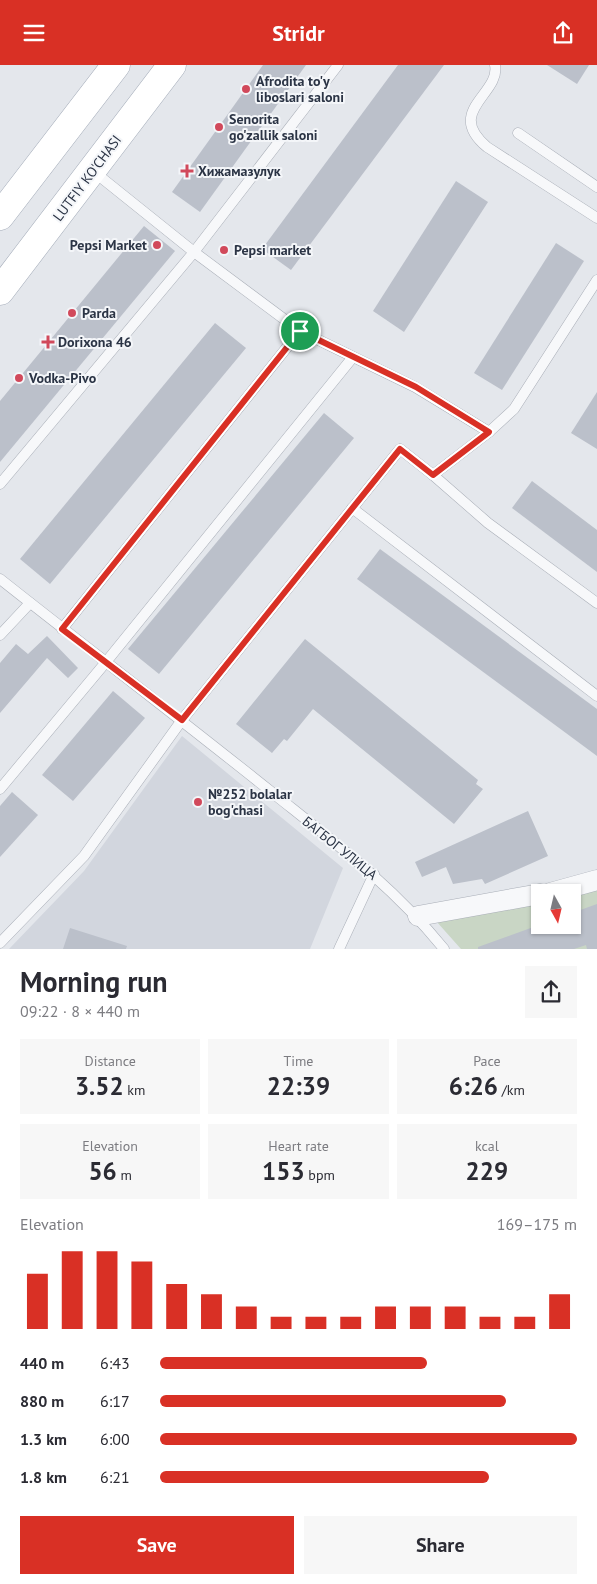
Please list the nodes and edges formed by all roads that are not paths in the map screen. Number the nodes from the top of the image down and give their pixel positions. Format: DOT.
graph roads {
  1 [pos="116,65"];
  2 [pos="172,65"];
  3 [pos="338,65"];
  4 [pos="495,65"];
  5 [pos="518,133"];
  6 [pos="92,171"];
  7 [pos="597,187"];
  8 [pos="0,216"];
  9 [pos="597,218"];
  10 [pos="194,252"];
  11 [pos="597,280"];
  12 [pos="0,291"];
  13 [pos="300,331"];
  14 [pos="353,357"];
  15 [pos="489,432"];
  16 [pos="433,475"];
  17 [pos="0,484"];
  18 [pos="352,508"];
  19 [pos="0,579"];
  20 [pos="30,603"];
  21 [pos="597,603"];
  22 [pos="62,629"];
  23 [pos="0,635"];
  24 [pos="106,662"];
  25 [pos="597,696"];
  26 [pos="182,720"];
  27 [pos="0,789"];
  28 [pos="374,874"];
  29 [pos="597,880"];
  30 [pos="581,884"];
  31 [pos="531,896"];
  32 [pos="418,917"];
  33 [pos="0,943"];
  34 [pos="339,949"];
  35 [pos="444,949"];
  1 -- 8 [label="main road"];
  2 -- 6 [label="main road, LUTFIY KO'CHASI"];
  3 -- 10 [label="lane"];
  4 -- 9 [label="lane"];
  5 -- 7 [label="lane"];
  6 -- 10 [label="lane"];
  6 -- 12 [label="main road, LUTFIY KO'CHASI"];
  10 -- 13 [label="lane"];
  10 -- 17 [label="lane"];
  11 -- 15 [label="lane"];
  13 -- 14 [label="lane"];
  13 -- 22 [label="lane"];
  14 -- 15 [label="lane"];
  14 -- 24 [label="lane"];
  15 -- 16 [label="lane"];
  16 -- 18 [label="lane"];
  16 -- 21 [label="lane"];
  18 -- 25 [label="lane"];
  18 -- 26 [label="lane"];
  19 -- 20 [label="lane, БАГБОГ УЛИЦА"];
  20 -- 22 [label="lane, БАГБОГ УЛИЦА"];
  20 -- 23 [label="lane"];
  22 -- 24 [label="lane, БАГБОГ УЛИЦА"];
  24 -- 26 [label="lane, БАГБОГ УЛИЦА"];
  24 -- 27 [label="lane"];
  26 -- 28 [label="lane, БАГБОГ УЛИЦА"];
  26 -- 33 [label="lane"];
  28 -- 32 [label="lane, БАГБОГ УЛИЦА"];
  28 -- 34 [label="lane"];
  29 -- 30 [label="street"];
  31 -- 32 [label="street"];
  32 -- 35 [label="lane, БАГБОГ УЛИЦА"];
}
